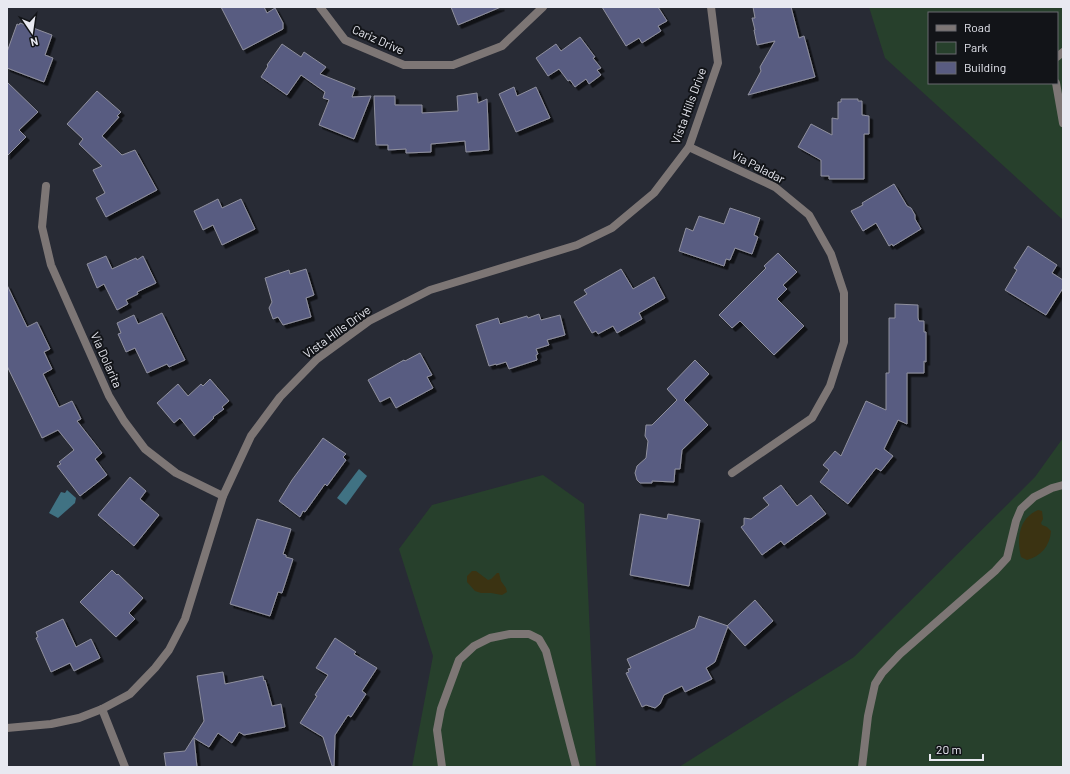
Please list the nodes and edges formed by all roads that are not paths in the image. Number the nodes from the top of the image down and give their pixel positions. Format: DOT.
graph roads {
  1 [pos="320,7"];
  2 [pos="543,7"];
  3 [pos="711,7"];
  4 [pos="1056,84"];
  5 [pos="1063,123"];
  6 [pos="689,147"];
  7 [pos="46,186"];
  8 [pos="732,473"];
  9 [pos="1063,485"];
  10 [pos="223,496"];
  11 [pos="102,710"];
  12 [pos="7,728"];
  13 [pos="125,767"];
  14 [pos="442,767"];
  15 [pos="576,767"];
  16 [pos="862,767"];
  1 -- 2 [label="street, Cariz Drive"];
  3 -- 6 [label="street, Vista Hills Drive"];
  4 -- 5 [label="street"];
  6 -- 8 [label="street, Via Paladar"];
  6 -- 10 [label="street, Vista Hills Drive"];
  7 -- 10 [label="street, Via Dolarita"];
  9 -- 16 [label="street"];
  10 -- 11 [label="street, Vista Hills Drive"];
  11 -- 12 [label="street, Vista Hills Drive"];
  11 -- 13 [label="street"];
  14 -- 15 [label="street"];
}
